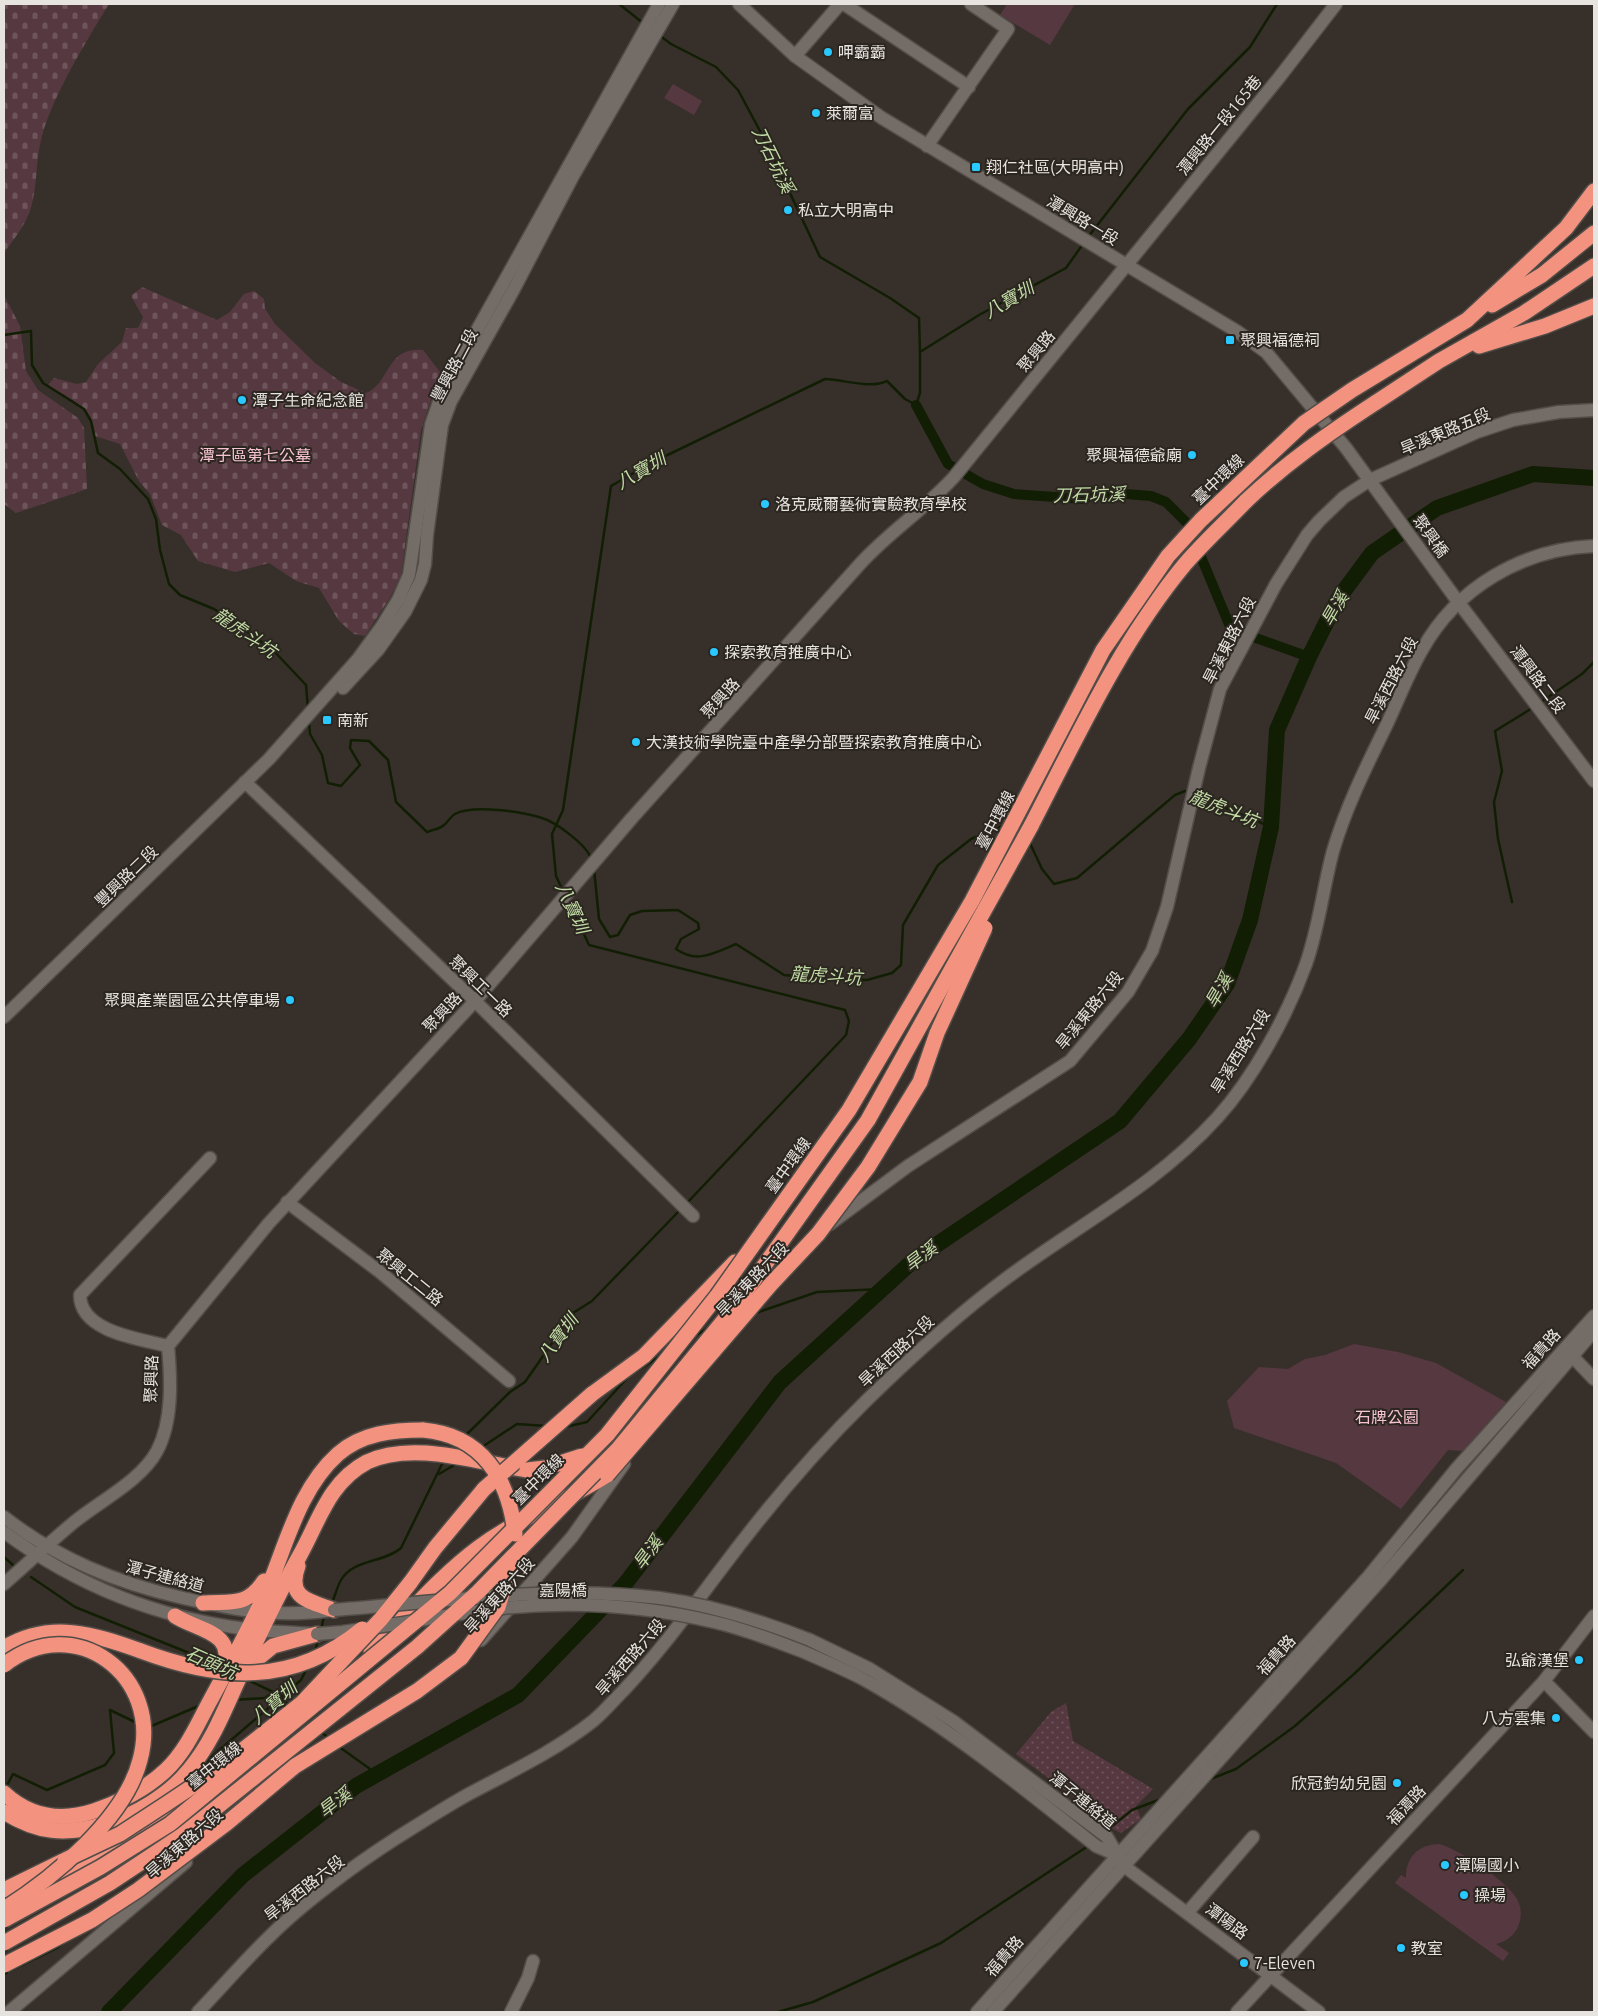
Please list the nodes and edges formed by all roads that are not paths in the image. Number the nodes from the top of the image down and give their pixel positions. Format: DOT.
graph roads {
  1 [pos="659,4"];
  2 [pos="673,4"];
  3 [pos="739,4"];
  4 [pos="840,4"];
  5 [pos="844,4"];
  6 [pos="971,4"];
  7 [pos="1336,4"];
  8 [pos="652,29"];
  9 [pos="795,56"];
  10 [pos="969,86"];
  11 [pos="927,146"];
  12 [pos="1594,192"];
  13 [pos="1594,233"];
  14 [pos="1126,265"];
  15 [pos="1594,266"];
  16 [pos="1594,306"];
  17 [pos="1467,320"];
  18 [pos="1456,352"];
  19 [pos="1594,410"];
  20 [pos="1370,480"];
  21 [pos="1380,495"];
  22 [pos="1594,546"];
  23 [pos="1457,600"];
  24 [pos="1594,781"];
  25 [pos="244,782"];
  26 [pos="1031,826"];
  27 [pos="474,1001"];
  28 [pos="4,1016"];
  29 [pos="210,1158"];
  30 [pos="288,1202"];
  31 [pos="693,1216"];
  32 [pos="758,1240"];
  33 [pos="1594,1316"];
  34 [pos="1594,1331"];
  35 [pos="168,1346"];
  36 [pos="1572,1356"];
  37 [pos="691,1378"];
  38 [pos="1594,1379"];
  39 [pos="509,1381"];
  40 [pos="4,1517"];
  41 [pos="4,1532"];
  42 [pos="47,1547"];
  43 [pos="37,1555"];
  44 [pos="300,1555"];
  45 [pos="275,1565"];
  46 [pos="410,1583"];
  47 [pos="4,1584"];
  48 [pos="203,1603"];
  49 [pos="334,1610"];
  50 [pos="262,1614"];
  51 [pos="174,1616"];
  52 [pos="1594,1616"];
  53 [pos="254,1630"];
  54 [pos="317,1634"];
  55 [pos="807,1646"];
  56 [pos="4,1648"];
  57 [pos="4,1666"];
  58 [pos="242,1673"];
  59 [pos="1544,1681"];
  60 [pos="216,1691"];
  61 [pos="1594,1732"];
  62 [pos="4,1793"];
  63 [pos="4,1812"];
  64 [pos="1253,1836"];
  65 [pos="1120,1860"];
  66 [pos="4,1890"];
  67 [pos="4,1909"];
  68 [pos="1188,1912"];
  69 [pos="4,1918"];
  70 [pos="4,1943"];
  71 [pos="534,1961"];
  72 [pos="4,1965"];
  73 [pos="1271,1975"];
  74 [pos="8,2012"];
  75 [pos="198,2012"];
  76 [pos="511,2012"];
  77 [pos="977,2012"];
  78 [pos="993,2012"];
  79 [pos="1237,2012"];
  80 [pos="1319,2012"];
  1 -- 8 [label="street, 豐興路二段"];
  2 -- 8 [label="street, 豐興路二段"];
  3 -- 9 [label="street, 潭興路一段"];
  4 -- 9 [label="street"];
  5 -- 10 [label="street"];
  6 -- 10 [label="street"];
  7 -- 14 [label="street, 潭興路一段165巷"];
  8 -- 25 [label="street, 豐興路二段"];
  9 -- 11 [label="street, 潭興路一段"];
  10 -- 11 [label="street"];
  11 -- 14 [label="street, 潭興路一段"];
  12 -- 17 [label="highway"];
  13 -- 17 [label="highway"];
  14 -- 20 [label="street, 潭興路一段"];
  14 -- 27 [label="street, 聚興路"];
  15 -- 18 [label="highway"];
  16 -- 18 [label="highway"];
  17 -- 32 [label="highway, 臺中環線, bridge"];
  18 -- 26 [label="highway, bridge"];
  19 -- 20 [label="street, 旱溪東路五段"];
  20 -- 21 [label="street, 潭興路一段"];
  20 -- 74 [label="street, 旱溪東路六段"];
  21 -- 23 [label="street, 聚興橋"];
  22 -- 23 [label="street, 旱溪西路六段"];
  23 -- 24 [label="street, 潭興路二段"];
  23 -- 75 [label="street, 旱溪西路六段"];
  25 -- 27 [label="street, 聚興工一路"];
  25 -- 28 [label="street, 豐興路二段"];
  26 -- 37 [label="highway, bridge"];
  26 -- 70 [label="highway, bridge"];
  27 -- 30 [label="street, 聚興路"];
  27 -- 31 [label="street, 聚興工一路"];
  29 -- 35 [label="street"];
  30 -- 35 [label="street, 聚興路"];
  30 -- 39 [label="street, 聚興工二路"];
  32 -- 46 [label="highway, bridge"];
  32 -- 69 [label="highway, 臺中環線, bridge"];
  33 -- 65 [label="street, 福貴路"];
  34 -- 36 [label="street, 福貴路"];
  35 -- 42 [label="street, 聚興路"];
  36 -- 38 [label="street"];
  36 -- 65 [label="street, 福貴路"];
  37 -- 44 [label="highway, bridge"];
  37 -- 69 [label="highway, bridge"];
  40 -- 42 [label="street, 潭子連絡道"];
  41 -- 43 [label="street, 潭子連絡道"];
  42 -- 43 [label="street, 聚興路"];
  42 -- 48 [label="street, 潭子連絡道"];
  43 -- 47 [label="street, 聚興路"];
  43 -- 51 [label="street, 潭子連絡道"];
  44 -- 49 [label="highway"];
  44 -- 50 [label="highway"];
  45 -- 48 [label="highway"];
  45 -- 50 [label="highway"];
  45 -- 72 [label="highway, bridge"];
  46 -- 56 [label="highway, bridge"];
  46 -- 66 [label="highway, bridge"];
  48 -- 50 [label="street, 潭子連絡道"];
  49 -- 50 [label="street, 潭子連絡道"];
  49 -- 55 [label="street, 嘉陽橋, bridge"];
  50 -- 53 [label="highway"];
  51 -- 53 [label="street, 潭子連絡道"];
  51 -- 60 [label="highway"];
  52 -- 59 [label="street, 福潭路"];
  53 -- 54 [label="street, 潭子連絡道"];
  53 -- 58 [label="highway"];
  53 -- 60 [label="highway"];
  54 -- 55 [label="street, 嘉陽橋, bridge"];
  54 -- 58 [label="highway"];
  55 -- 65 [label="street, 潭子連絡道"];
  57 -- 67 [label="highway, bridge"];
  58 -- 63 [label="highway, bridge"];
  59 -- 61 [label="street"];
  59 -- 73 [label="street, 福潭路"];
  60 -- 62 [label="highway, bridge"];
  64 -- 68 [label="street"];
  65 -- 68 [label="street, 潭陽路"];
  65 -- 77 [label="street, 福貴路"];
  65 -- 78 [label="street, 福貴路"];
  68 -- 73 [label="street, 潭陽路"];
  71 -- 76 [label="street"];
  73 -- 79 [label="street, 福潭路"];
  73 -- 80 [label="street, 潭陽路"];
}
